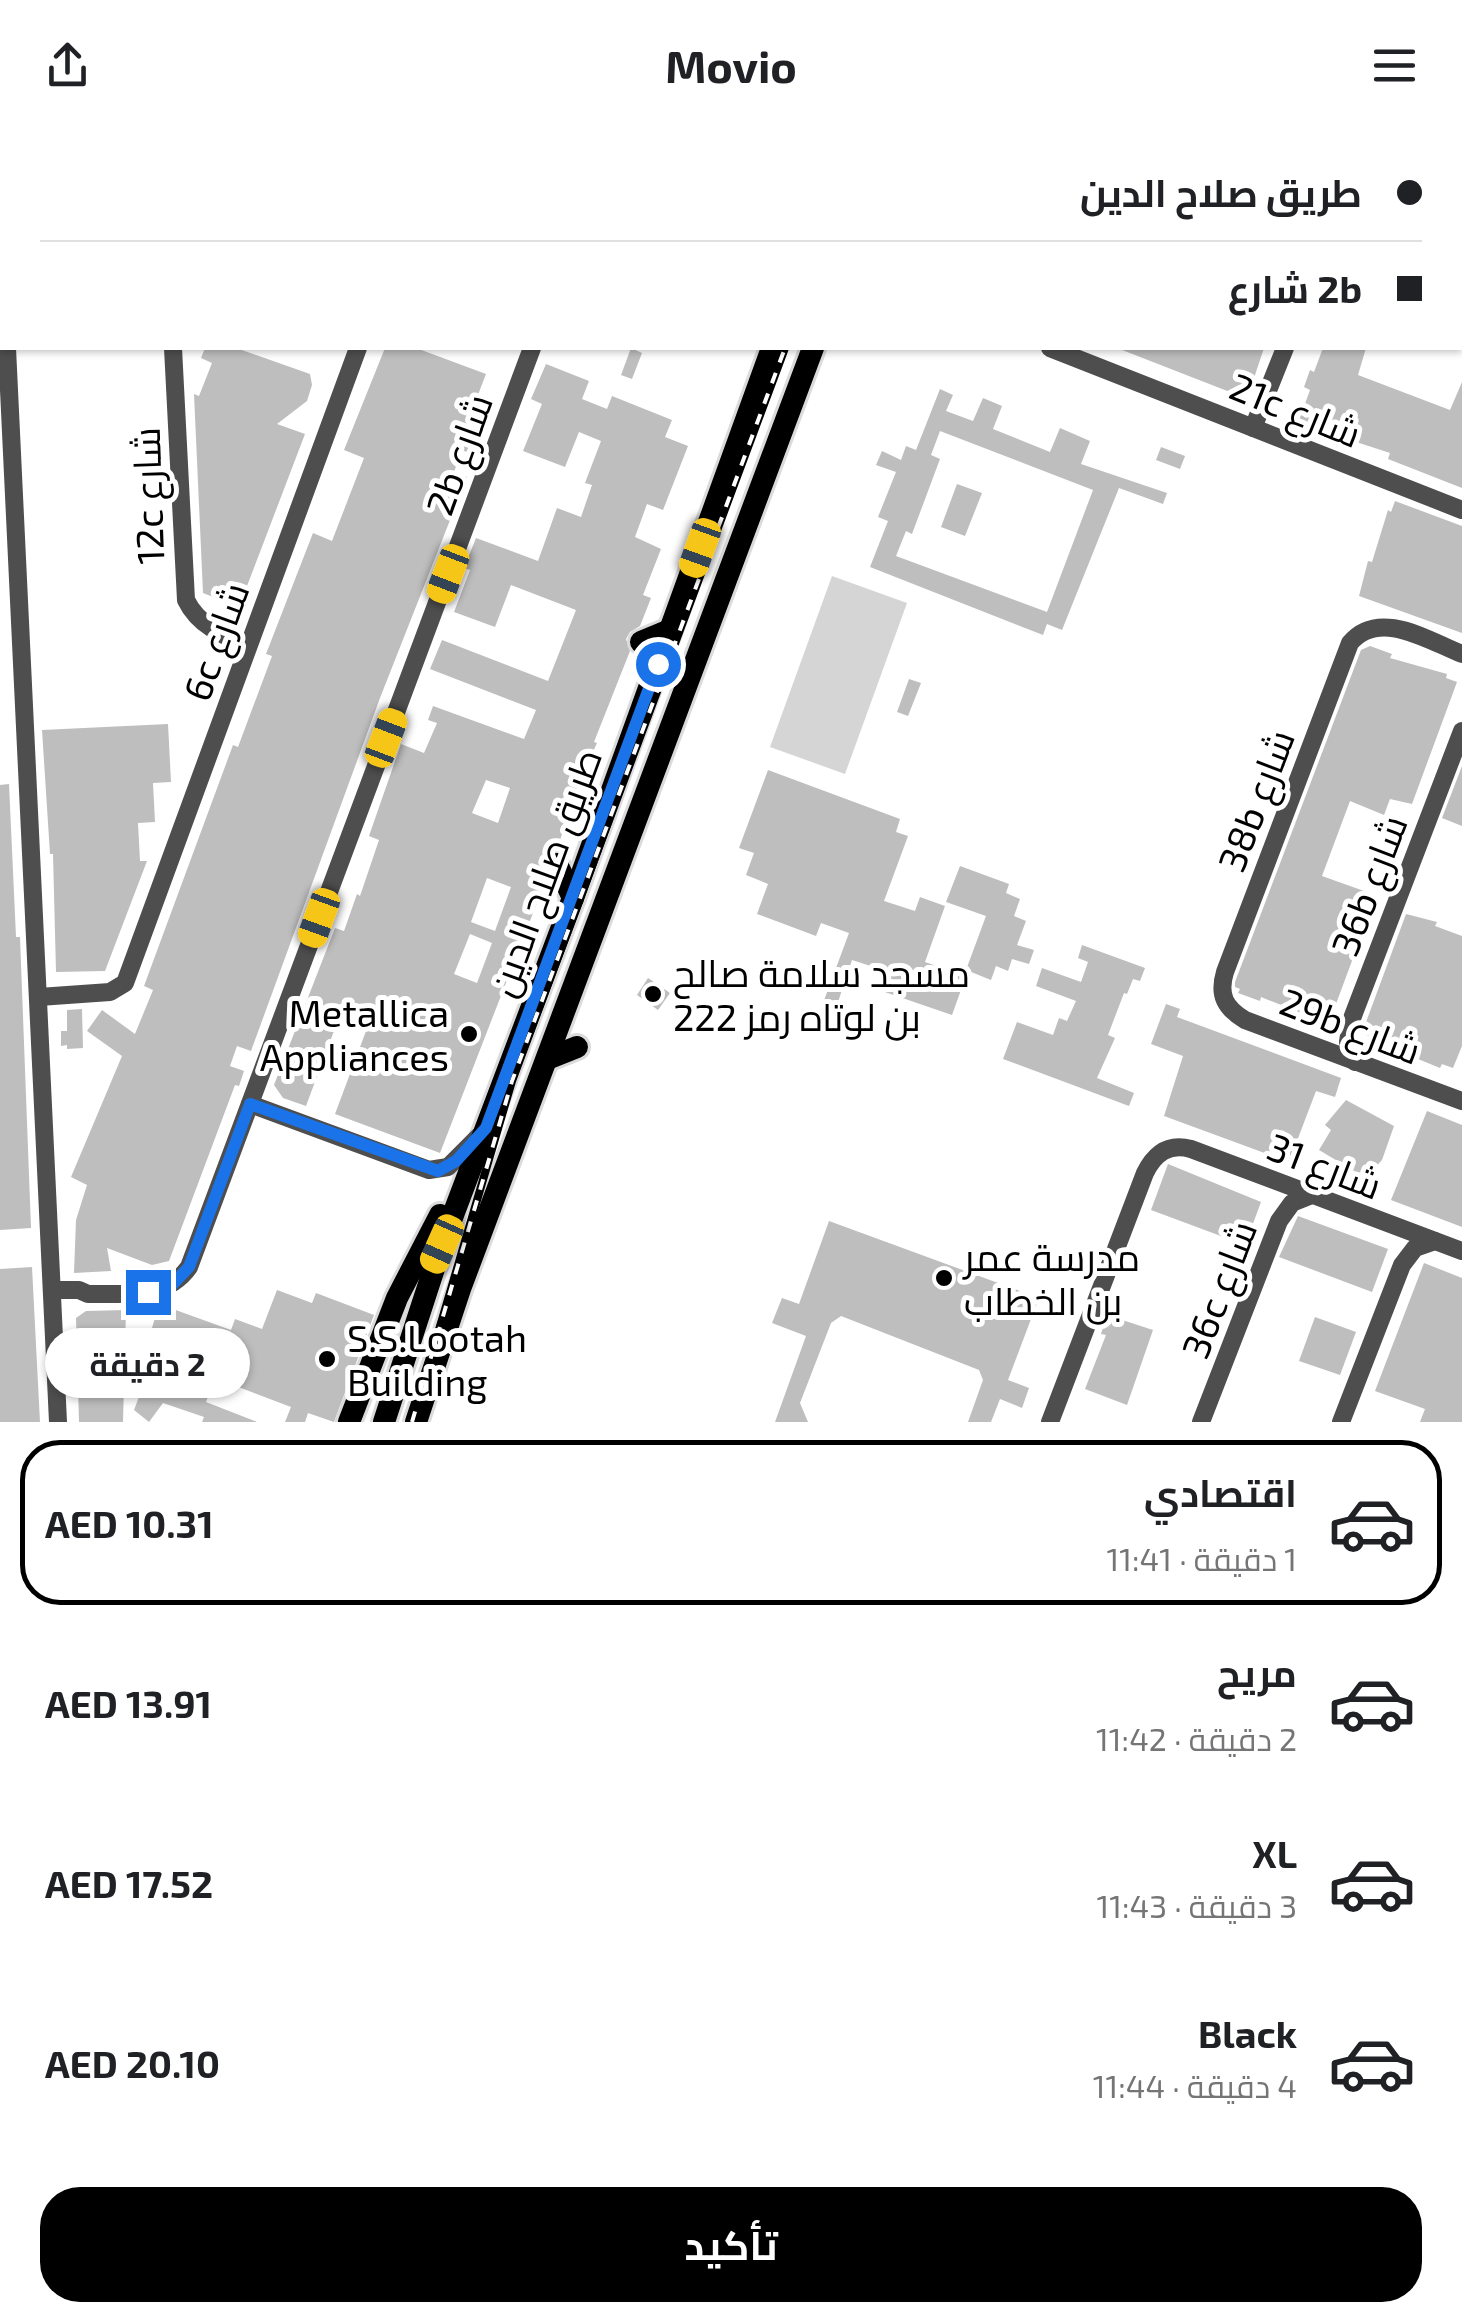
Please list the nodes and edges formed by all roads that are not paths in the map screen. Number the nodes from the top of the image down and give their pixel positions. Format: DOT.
graph roads {
  1 [pos="7,350"];
  2 [pos="173,350"];
  3 [pos="357,350"];
  4 [pos="531,350"];
  5 [pos="771,350"];
  6 [pos="813,350"];
  7 [pos="1055,350"];
  8 [pos="1284,350"];
  9 [pos="1254,428"];
  10 [pos="1462,510"];
  11 [pos="670,630"];
  12 [pos="250,640"];
  13 [pos="641,642"];
  14 [pos="1462,654"];
  15 [pos="1462,731"];
  16 [pos="557,864"];
  17 [pos="574,898"];
  18 [pos="38,993"];
  19 [pos="1223,1000"];
  20 [pos="577,1047"];
  21 [pos="547,1059"];
  22 [pos="1355,1062"];
  23 [pos="1462,1102"];
  24 [pos="250,1104"];
  25 [pos="486,1128"];
  26 [pos="474,1161"];
  27 [pos="1312,1195"];
  28 [pos="1435,1241"];
  29 [pos="442,1244"];
  30 [pos="1462,1252"];
  31 [pos="52,1296"];
  32 [pos="58,1422"];
  33 [pos="349,1422"];
  34 [pos="368,1422"];
  35 [pos="384,1422"];
  36 [pos="416,1422"];
  37 [pos="1050,1422"];
  38 [pos="1201,1422"];
  39 [pos="1342,1422"];
  1 -- 18 [label="street"];
  2 -- 12 [label="street, 12c شارع"];
  3 -- 12 [label="street, 6c شارع"];
  4 -- 24 [label="street, 2b شارع"];
  5 -- 11 [label="main road, طريق صلاح الدين"];
  6 -- 21 [label="main road, طريق صلاح الدين"];
  7 -- 9 [label="street, 21c شارع"];
  8 -- 9 [label="street"];
  9 -- 10 [label="street, 21c شارع"];
  11 -- 13 [label="main road"];
  11 -- 17 [label="main road, طريق صلاح الدين"];
  12 -- 18 [label="street, 6c شارع"];
  14 -- 19 [label="street, 38b شارع"];
  15 -- 22 [label="street, 36b شارع"];
  16 -- 17 [label="main road"];
  17 -- 25 [label="main road, طريق صلاح الدين"];
  18 -- 31 [label="street"];
  19 -- 22 [label="street, 29b شارع"];
  20 -- 21 [label="main road"];
  21 -- 36 [label="main road, طريق صلاح الدين"];
  22 -- 23 [label="street, 29b شارع"];
  24 -- 25 [label="street"];
  24 -- 31 [label="street, 2b شارع"];
  25 -- 26 [label="main road, طريق صلاح الدين"];
  26 -- 29 [label="main road, طريق صلاح الدين"];
  26 -- 33 [label="main road"];
  27 -- 28 [label="street, شارع 31"];
  27 -- 37 [label="street, شارع 31"];
  27 -- 38 [label="street, 36c شارع"];
  28 -- 30 [label="street, شارع 31"];
  28 -- 39 [label="street"];
  29 -- 34 [label="main road"];
  29 -- 35 [label="main road, طريق صلاح الدين"];
  31 -- 32 [label="street"];
}
